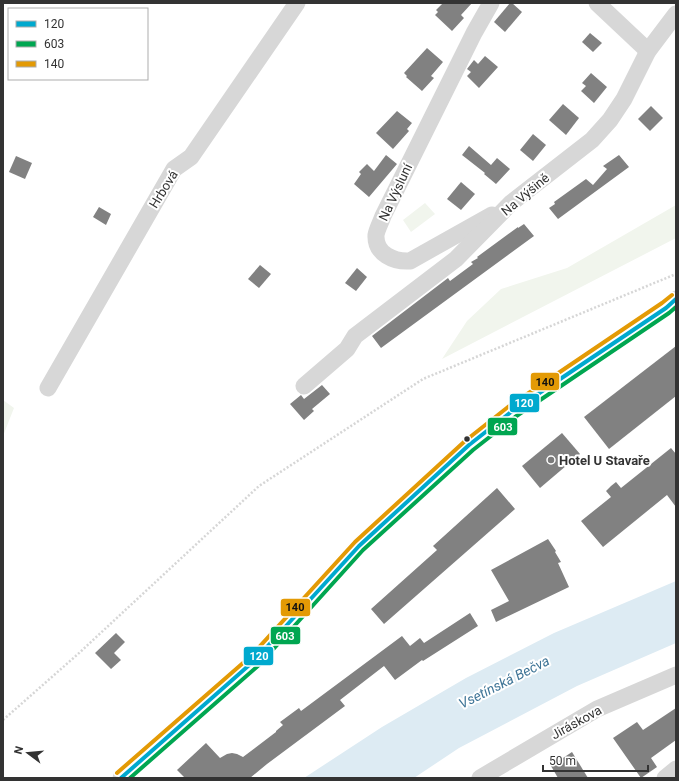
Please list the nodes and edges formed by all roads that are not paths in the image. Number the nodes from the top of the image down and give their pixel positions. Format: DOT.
graph roads {
  1 [pos="297,3"];
  2 [pos="491,3"];
  3 [pos="597,3"];
  4 [pos="676,14"];
  5 [pos="648,51"];
  6 [pos="511,203"];
  7 [pos="676,299"];
  8 [pos="304,386"];
  9 [pos="48,388"];
  10 [pos="676,675"];
  11 [pos="676,769"];
  12 [pos="121,778"];
  13 [pos="480,778"];
  14 [pos="665,778"];
  1 -- 9 [label="street, Hrbová"];
  2 -- 6 [label="street, Na Výsluní"];
  3 -- 5 [label="street"];
  4 -- 5 [label="street, Na Výšině"];
  5 -- 6 [label="street, Na Výšině"];
  6 -- 8 [label="street, Na Výšině"];
  7 -- 12 [label="street"];
  10 -- 13 [label="street, Jiráskova"];
  11 -- 14 [label="street"];
}
